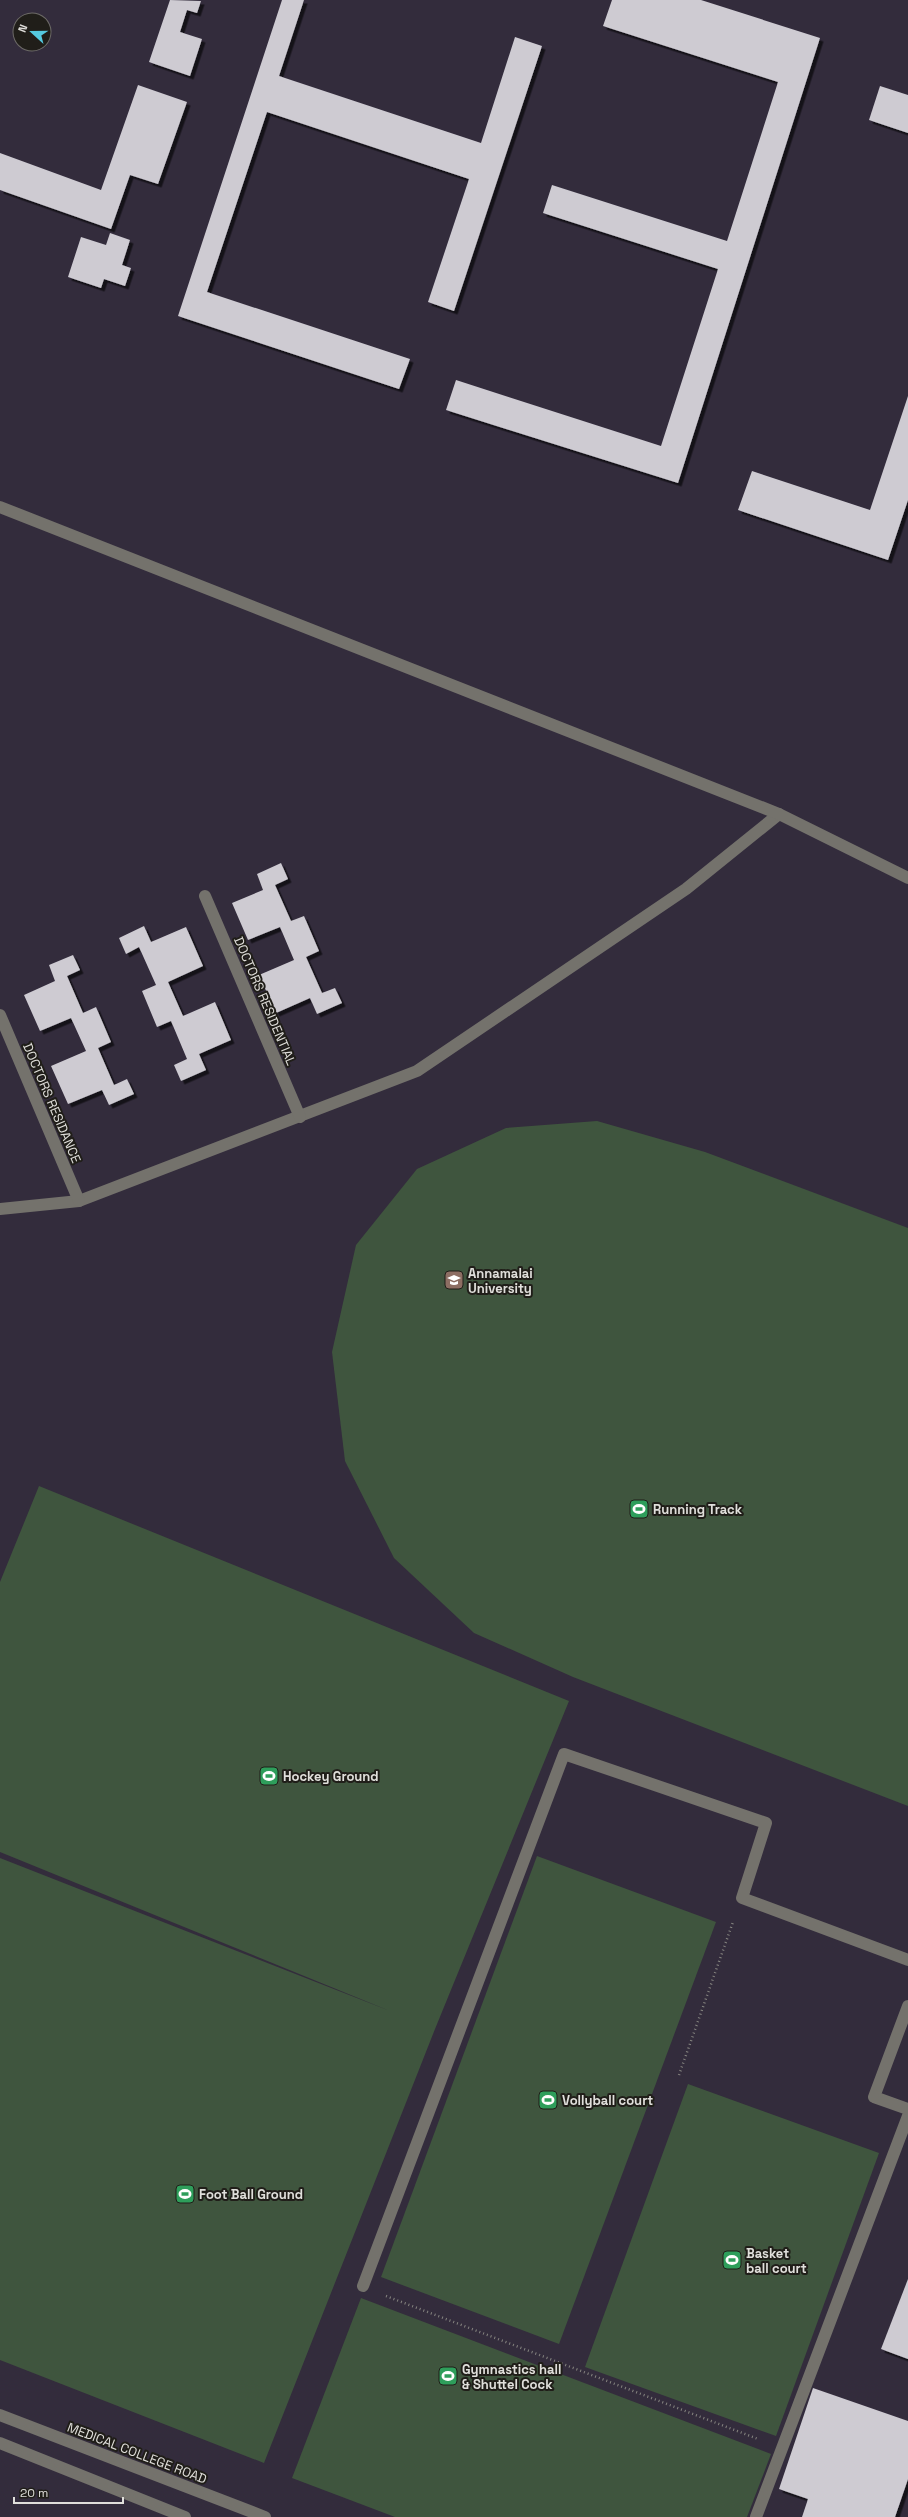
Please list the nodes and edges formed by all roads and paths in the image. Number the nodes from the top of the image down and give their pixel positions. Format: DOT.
graph roads {
  1 [pos="0,506"];
  2 [pos="779,814"];
  3 [pos="908,878"];
  4 [pos="205,896"];
  5 [pos="0,1015"];
  6 [pos="300,1117"];
  7 [pos="79,1201"];
  8 [pos="0,1209"];
  9 [pos="742,1898"];
  10 [pos="908,1960"];
  11 [pos="908,2006"];
  12 [pos="679,2074"];
  13 [pos="908,2109"];
  14 [pos="908,2116"];
  15 [pos="363,2286"];
  16 [pos="0,2415"];
  17 [pos="0,2443"];
  18 [pos="781,2448"];
  19 [pos="185,2517"];
  20 [pos="265,2517"];
  21 [pos="756,2517"];
  1 -- 2 [label="street"];
  2 -- 3 [label="street"];
  2 -- 6 [label="street"];
  4 -- 6 [label="street, DOCTORS RESIDENTIAL"];
  5 -- 7 [label="street, DOCTORS RESIDANCE"];
  6 -- 7 [label="street"];
  7 -- 8 [label="street"];
  9 -- 10 [label="street"];
  9 -- 12 [label="path"];
  9 -- 15 [label="street"];
  11 -- 13 [label="street"];
  14 -- 18 [label="street"];
  15 -- 18 [label="path"];
  16 -- 20 [label="street, MEDICAL COLLEGE ROAD"];
  17 -- 19 [label="street"];
  18 -- 21 [label="street"];
}
